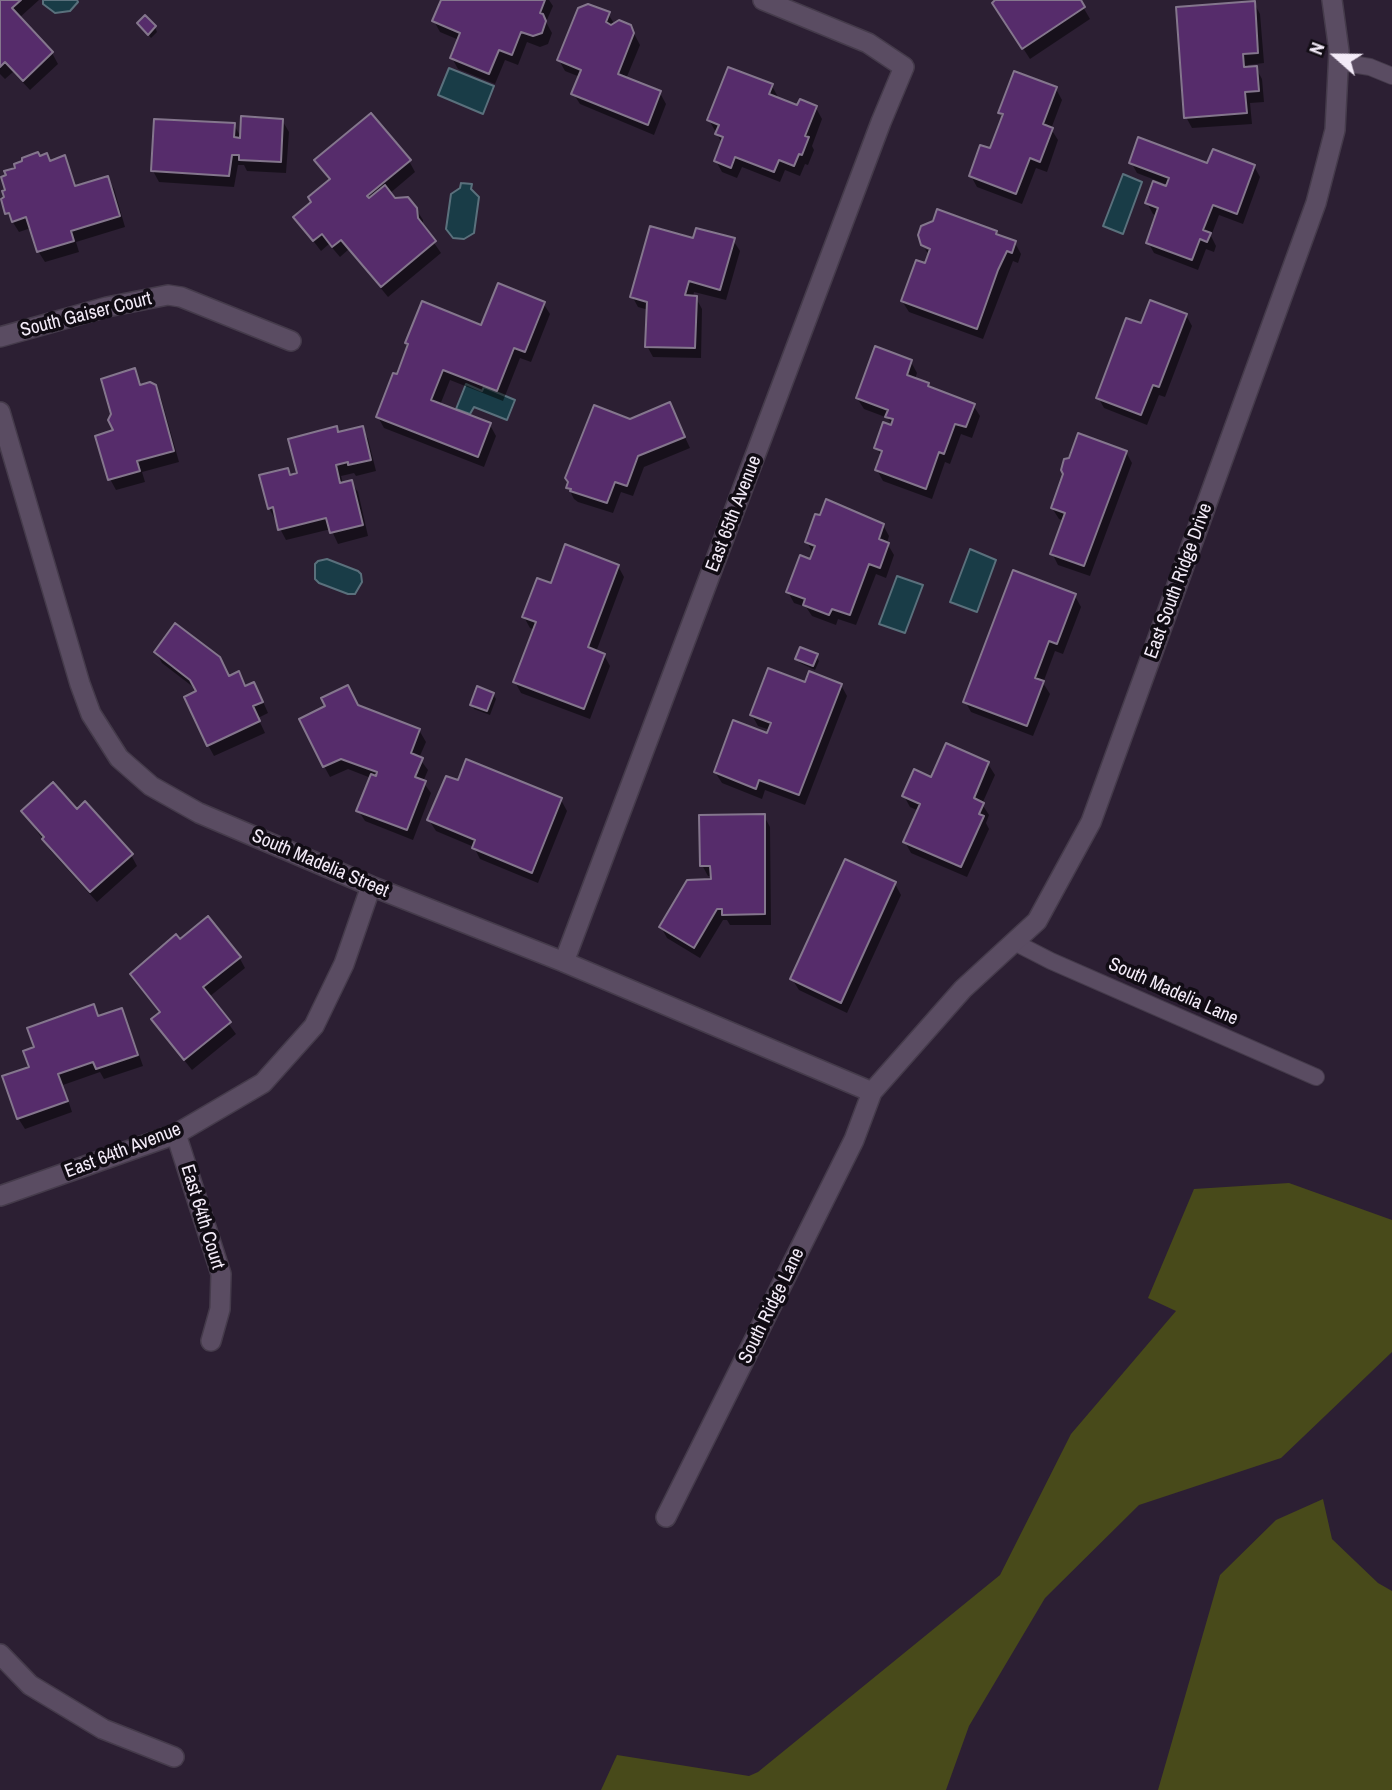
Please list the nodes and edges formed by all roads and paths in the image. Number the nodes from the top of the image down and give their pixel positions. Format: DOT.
graph roads {
  1 [pos="763,0"];
  2 [pos="1332,0"];
  3 [pos="1339,62"];
  4 [pos="1392,76"];
  5 [pos="0,337"];
  6 [pos="291,341"];
  7 [pos="0,412"];
  8 [pos="371,886"];
  9 [pos="1014,942"];
  10 [pos="564,962"];
  11 [pos="1316,1077"];
  12 [pos="872,1092"];
  13 [pos="176,1134"];
  14 [pos="0,1196"];
  15 [pos="211,1341"];
  16 [pos="666,1517"];
  17 [pos="0,1654"];
  18 [pos="174,1757"];
  1 -- 10 [label="street, East 65th Avenue"];
  2 -- 3 [label="street, East South Ridge Drive"];
  3 -- 4 [label="lane"];
  3 -- 9 [label="street, East South Ridge Drive"];
  5 -- 6 [label="street, South Gaiser Court"];
  7 -- 8 [label="street, South Madelia Street"];
  8 -- 10 [label="street, South Madelia Street"];
  8 -- 13 [label="street, East 64th Avenue"];
  9 -- 11 [label="lane, South Madelia Lane"];
  9 -- 12 [label="street, East South Ridge Drive"];
  10 -- 12 [label="street, South Madelia Street"];
  12 -- 16 [label="street, South Ridge Lane"];
  13 -- 14 [label="street, East 64th Avenue"];
  13 -- 15 [label="street, East 64th Court"];
  17 -- 18 [label="street"];
}
